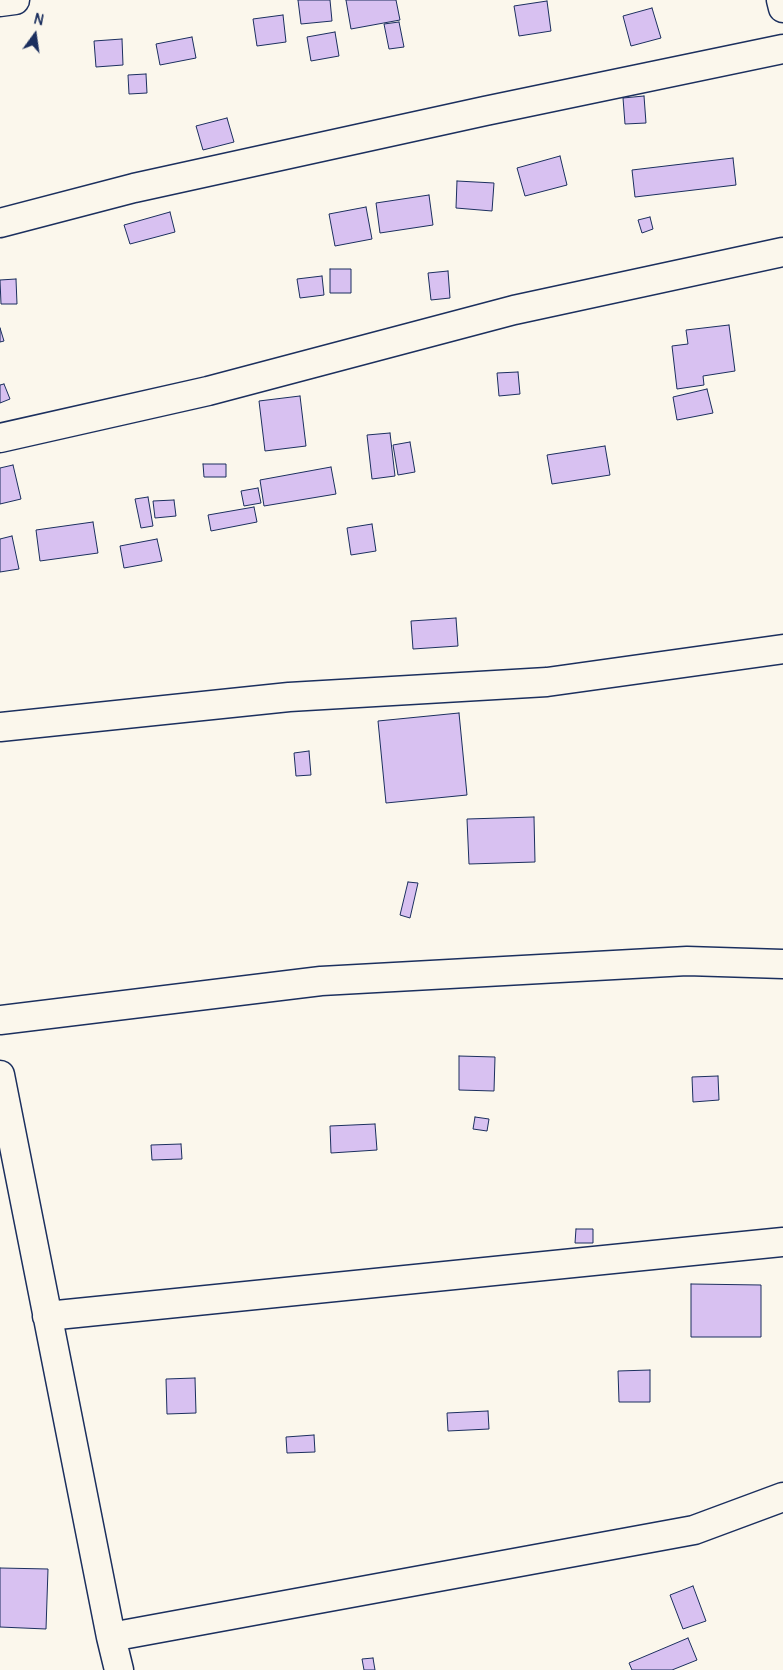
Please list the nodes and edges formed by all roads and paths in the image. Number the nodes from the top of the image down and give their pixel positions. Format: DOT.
graph roads {
  1 [pos="15,0"];
  2 [pos="781,0"];
  3 [pos="0,2"];
  4 [pos="783,8"];
  5 [pos="783,48"];
  6 [pos="0,223"];
  7 [pos="783,252"];
  8 [pos="0,438"];
  9 [pos="783,649"];
  10 [pos="0,727"];
  11 [pos="783,964"];
  12 [pos="0,1020"];
  13 [pos="0,1075"];
  14 [pos="9,1167"];
  15 [pos="783,1242"];
  16 [pos="47,1316"];
  17 [pos="783,1497"];
  18 [pos="111,1637"];
  19 [pos="120,1670"];
  1 -- 3 [label="street"];
  2 -- 4 [label="street"];
  5 -- 6 [label="street"];
  7 -- 8 [label="street"];
  9 -- 10 [label="street"];
  11 -- 12 [label="street"];
  13 -- 14 [label="street"];
  14 -- 16 [label="street"];
  15 -- 16 [label="street"];
  16 -- 18 [label="street"];
  17 -- 18 [label="street"];
  18 -- 19 [label="street"];
}
